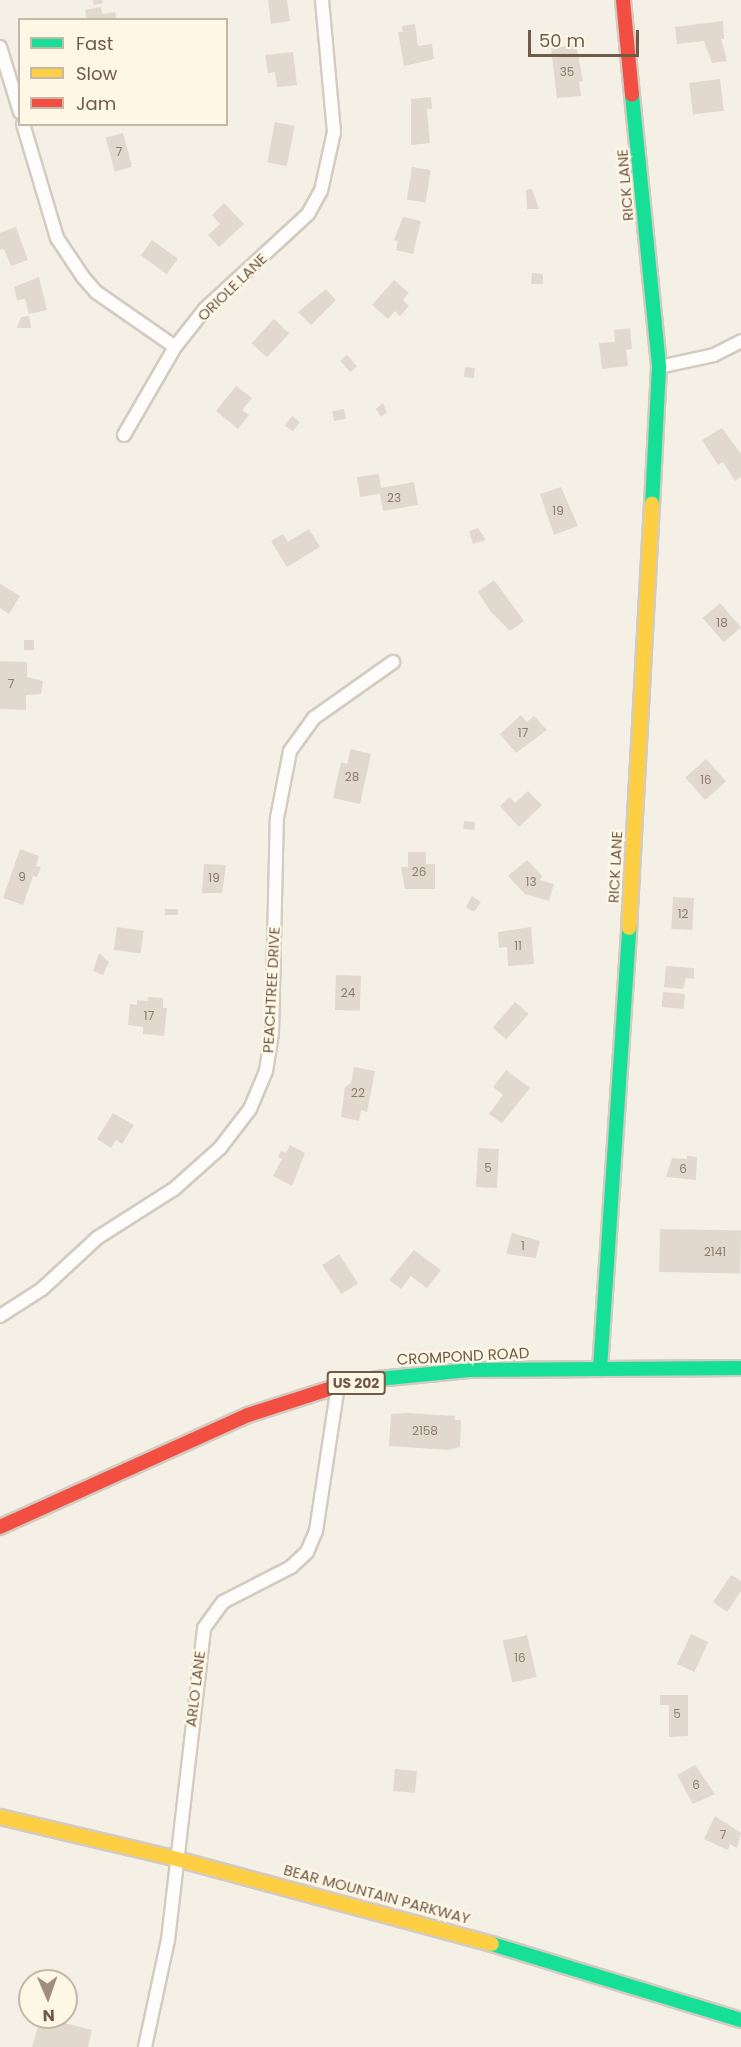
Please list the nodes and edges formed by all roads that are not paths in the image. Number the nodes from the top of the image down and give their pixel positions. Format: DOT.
graph roads {
  1 [pos="322,0"];
  2 [pos="623,0"];
  3 [pos="0,47"];
  4 [pos="18,106"];
  5 [pos="24,126"];
  6 [pos="741,341"];
  7 [pos="175,347"];
  8 [pos="659,367"];
  9 [pos="124,435"];
  10 [pos="393,662"];
  11 [pos="0,1316"];
  12 [pos="600,1368"];
  13 [pos="741,1368"];
  14 [pos="338,1386"];
  15 [pos="0,1527"];
  16 [pos="0,1817"];
  17 [pos="177,1858"];
  18 [pos="741,2020"];
  19 [pos="145,2047"];
  1 -- 7 [label="street, ORIOLE LANE"];
  2 -- 8 [label="main road, RICK LANE"];
  3 -- 4 [label="street"];
  5 -- 7 [label="street"];
  6 -- 8 [label="street"];
  7 -- 9 [label="street, ORIOLE LANE"];
  8 -- 12 [label="main road, RICK LANE"];
  10 -- 11 [label="street, PEACHTREE DRIVE"];
  12 -- 13 [label="main road, CROMPOND ROAD / US 202"];
  12 -- 14 [label="main road, CROMPOND ROAD / US 202"];
  14 -- 15 [label="main road, CROMPOND ROAD / US 202"];
  14 -- 17 [label="street, ARLO LANE"];
  16 -- 17 [label="main road, BEAR MOUNTAIN PARKWAY"];
  17 -- 18 [label="main road, BEAR MOUNTAIN PARKWAY"];
  17 -- 19 [label="street, ARLO LANE"];
}
